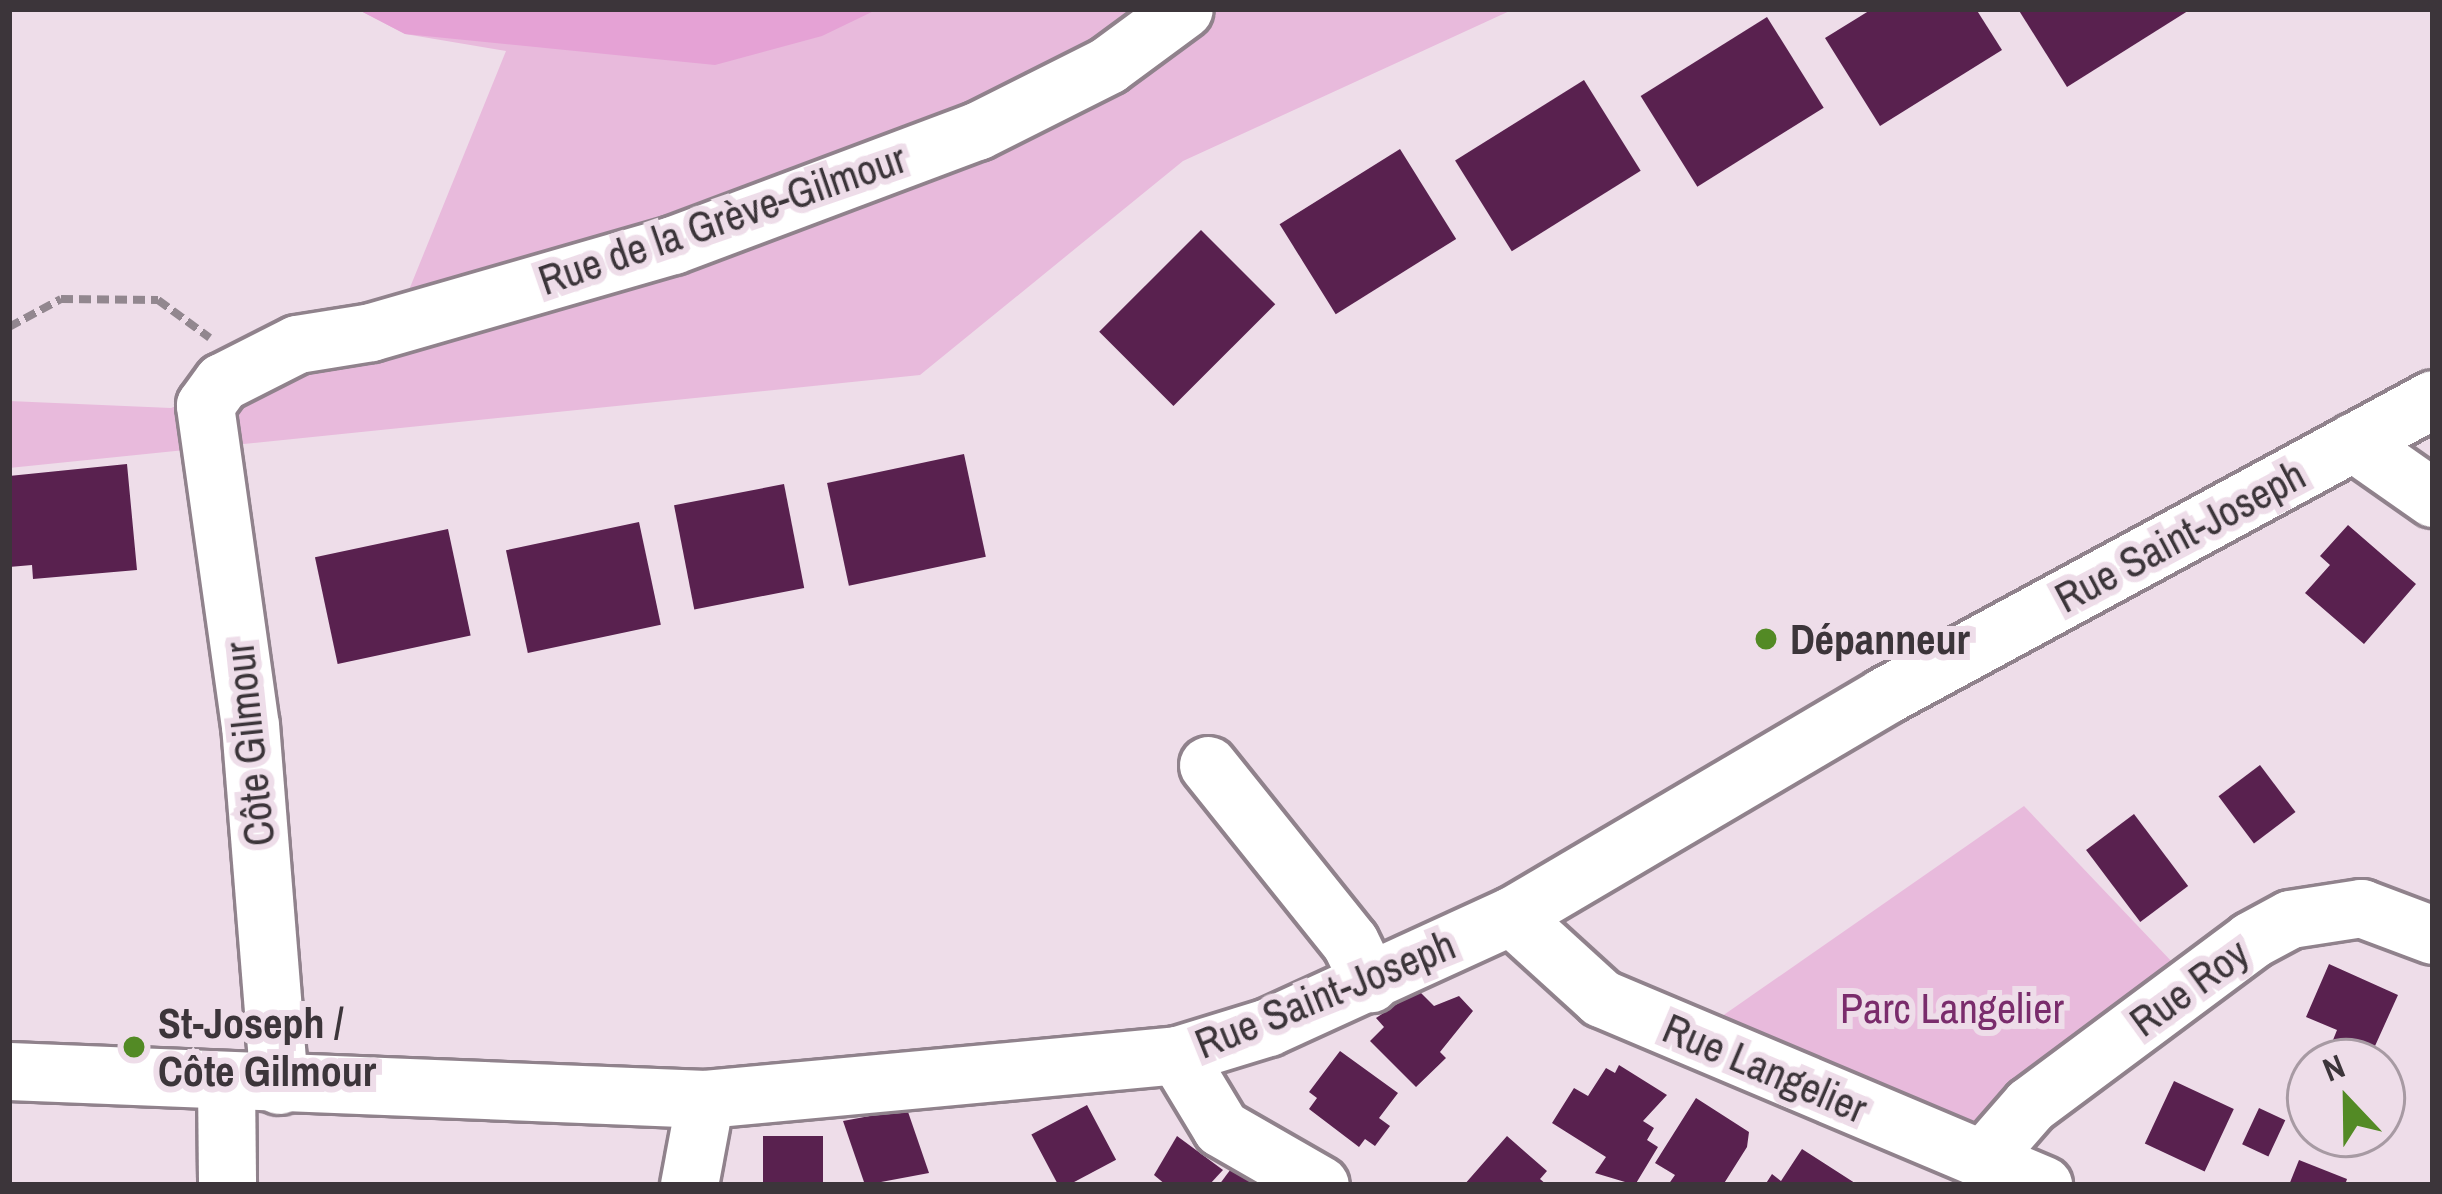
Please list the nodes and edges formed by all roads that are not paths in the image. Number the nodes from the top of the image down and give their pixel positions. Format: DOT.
graph roads {
  1 [pos="1184,9"];
  2 [pos="221,388"];
  3 [pos="2433,399"];
  4 [pos="2353,442"];
  5 [pos="2433,498"];
  6 [pos="1208,765"];
  7 [pos="1510,916"];
  8 [pos="2433,935"];
  9 [pos="1370,982"];
  10 [pos="1177,1055"];
  11 [pos="9,1071"];
  12 [pos="253,1084"];
  13 [pos="705,1099"];
  14 [pos="1982,1160"];
  15 [pos="226,1185"];
  16 [pos="689,1185"];
  17 [pos="1320,1185"];
  18 [pos="2043,1185"];
  1 -- 2 [label="street, Rue de la Grève-Gilmour"];
  2 -- 12 [label="street, Côte Gilmour"];
  3 -- 4 [label="street, Rue Saint-Joseph"];
  4 -- 5 [label="street"];
  4 -- 7 [label="street, Rue Saint-Joseph"];
  6 -- 9 [label="street"];
  7 -- 9 [label="street, Rue Saint-Joseph"];
  7 -- 14 [label="street, Rue Langelier"];
  8 -- 14 [label="street, Rue Roy"];
  9 -- 10 [label="street, Rue Saint-Joseph"];
  10 -- 13 [label="street, Rue Saint-Joseph"];
  10 -- 17 [label="street"];
  11 -- 12 [label="street, Rue Saint-Joseph"];
  12 -- 13 [label="street, Rue Saint-Joseph"];
  12 -- 15 [label="street, Côte Gilmour"];
  13 -- 16 [label="street"];
  14 -- 18 [label="street, Rue Langelier"];
}
